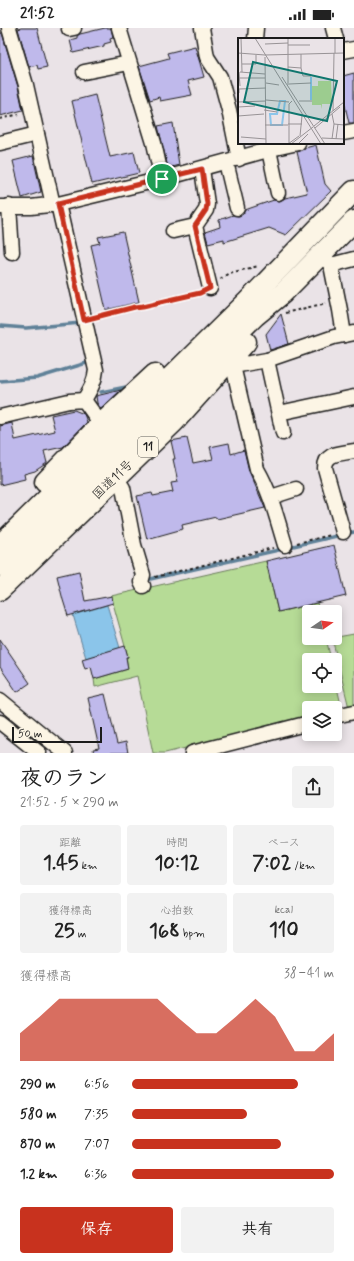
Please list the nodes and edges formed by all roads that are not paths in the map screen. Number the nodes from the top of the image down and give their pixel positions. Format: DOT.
graph roads {
  1 [pos="9,28"];
  2 [pos="119,28"];
  3 [pos="202,28"];
  4 [pos="256,28"];
  5 [pos="334,28"];
  6 [pos="255,38"];
  7 [pos="336,38"];
  8 [pos="354,49"];
  9 [pos="344,51"];
  10 [pos="129,63"];
  11 [pos="84,72"];
  12 [pos="354,131"];
  13 [pos="344,133"];
  14 [pos="37,134"];
  15 [pos="0,143"];
  16 [pos="292,144"];
  17 [pos="272,147"];
  18 [pos="233,160"];
  19 [pos="202,169"];
  20 [pos="162,179"];
  21 [pos="354,190"];
  22 [pos="278,193"];
  23 [pos="55,205"];
  24 [pos="5,207"];
  25 [pos="237,208"];
  26 [pos="354,221"];
  27 [pos="195,226"];
  28 [pos="173,231"];
  29 [pos="12,252"];
  30 [pos="354,259"];
  31 [pos="326,260"];
  32 [pos="266,271"];
  33 [pos="210,288"];
  34 [pos="283,293"];
  35 [pos="251,309"];
  36 [pos="349,334"];
  37 [pos="267,360"];
  38 [pos="231,364"];
  39 [pos="354,396"];
  40 [pos="84,400"];
  41 [pos="279,413"];
  42 [pos="0,417"];
  43 [pos="101,424"];
  44 [pos="284,433"];
  45 [pos="354,451"];
  46 [pos="116,477"];
  47 [pos="296,489"];
  48 [pos="271,497"];
  49 [pos="0,532"];
  50 [pos="344,532"];
  51 [pos="285,545"];
  52 [pos="0,546"];
  53 [pos="0,566"];
  54 [pos="143,581"];
  55 [pos="0,590"];
  56 [pos="0,700"];
  57 [pos="354,712"];
  58 [pos="342,715"];
  59 [pos="0,722"];
  60 [pos="302,726"];
  61 [pos="39,753"];
  62 [pos="64,753"];
  63 [pos="192,753"];
  1 -- 14 [label="street"];
  2 -- 10 [label="street"];
  3 -- 18 [label="street"];
  4 -- 6 [label="street"];
  5 -- 7 [label="street"];
  8 -- 9 [label="street"];
  10 -- 11 [label="street"];
  10 -- 20 [label="street"];
  12 -- 13 [label="street"];
  14 -- 15 [label="street"];
  14 -- 23 [label="street"];
  16 -- 17 [label="street"];
  17 -- 18 [label="street"];
  17 -- 22 [label="street"];
  18 -- 19 [label="street"];
  18 -- 25 [label="street"];
  19 -- 20 [label="street"];
  19 -- 27 [label="street"];
  20 -- 23 [label="street"];
  21 -- 32 [label="highway, 国道11号 / 11"];
  23 -- 24 [label="street"];
  23 -- 40 [label="street"];
  24 -- 29 [label="street"];
  26 -- 31 [label="highway, 国道11号 / 11"];
  27 -- 28 [label="street"];
  27 -- 33 [label="street"];
  30 -- 31 [label="street"];
  31 -- 34 [label="highway, 国道11号 / 11"];
  31 -- 36 [label="street"];
  32 -- 35 [label="highway, 国道11号 / 11"];
  32 -- 43 [label="highway, 国道11号 / 11"];
  34 -- 35 [label="highway, 国道11号 / 11"];
  34 -- 38 [label="highway, 国道11号 / 11"];
  35 -- 52 [label="highway, 国道11号 / 11"];
  35 -- 53 [label="highway, 国道11号 / 11"];
  36 -- 37 [label="street"];
  37 -- 38 [label="street"];
  37 -- 41 [label="street"];
  38 -- 46 [label="highway, 国道11号 / 11"];
  38 -- 48 [label="street"];
  39 -- 41 [label="street"];
  40 -- 42 [label="street"];
  40 -- 43 [label="street"];
  41 -- 44 [label="street"];
  43 -- 49 [label="highway, 国道11号 / 11"];
  45 -- 50 [label="street"];
  46 -- 54 [label="street"];
  46 -- 55 [label="highway, 国道11号 / 11"];
  47 -- 48 [label="street"];
  48 -- 51 [label="street"];
  56 -- 62 [label="street"];
  57 -- 58 [label="street"];
  59 -- 61 [label="street"];
  60 -- 63 [label="street"];
}
